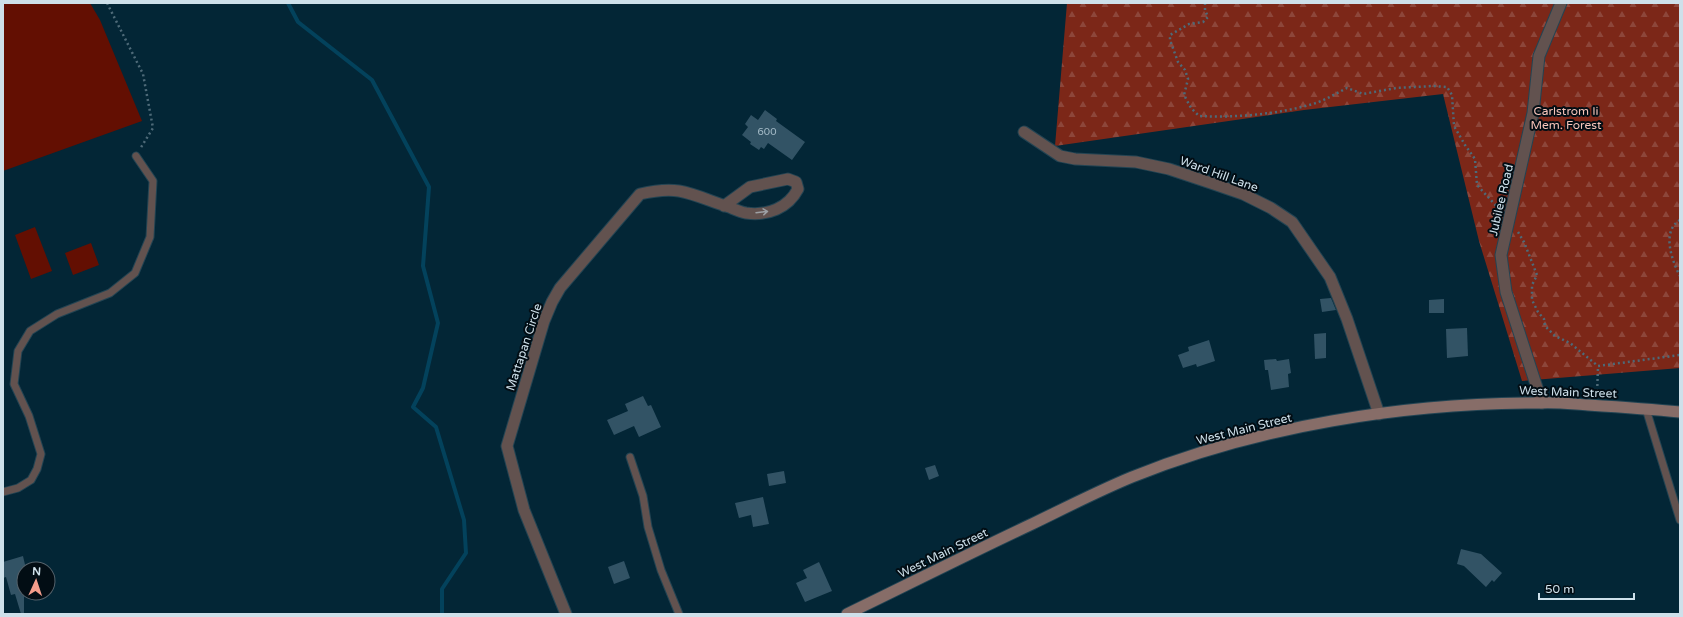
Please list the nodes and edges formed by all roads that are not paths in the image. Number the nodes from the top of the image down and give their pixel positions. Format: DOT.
graph roads {
  1 [pos="1561,3"];
  2 [pos="1024,132"];
  3 [pos="136,156"];
  4 [pos="724,206"];
  5 [pos="1542,402"];
  6 [pos="1646,409"];
  7 [pos="1680,412"];
  8 [pos="1379,414"];
  9 [pos="630,457"];
  10 [pos="3,492"];
  11 [pos="1680,520"];
  12 [pos="566,614"];
  13 [pos="679,614"];
  14 [pos="847,614"];
  1 -- 5 [label="street, Jubilee Road"];
  2 -- 8 [label="street, Ward Hill Lane"];
  3 -- 10 [label="lane"];
  4 -- 4 [label="street, Mattapan Circle, one-way"];
  4 -- 12 [label="street, Mattapan Circle"];
  5 -- 6 [label="main road, West Main Street"];
  5 -- 8 [label="main road, West Main Street"];
  6 -- 7 [label="main road, West Main Street"];
  6 -- 11 [label="lane"];
  8 -- 14 [label="main road, West Main Street"];
  9 -- 13 [label="lane"];
}
